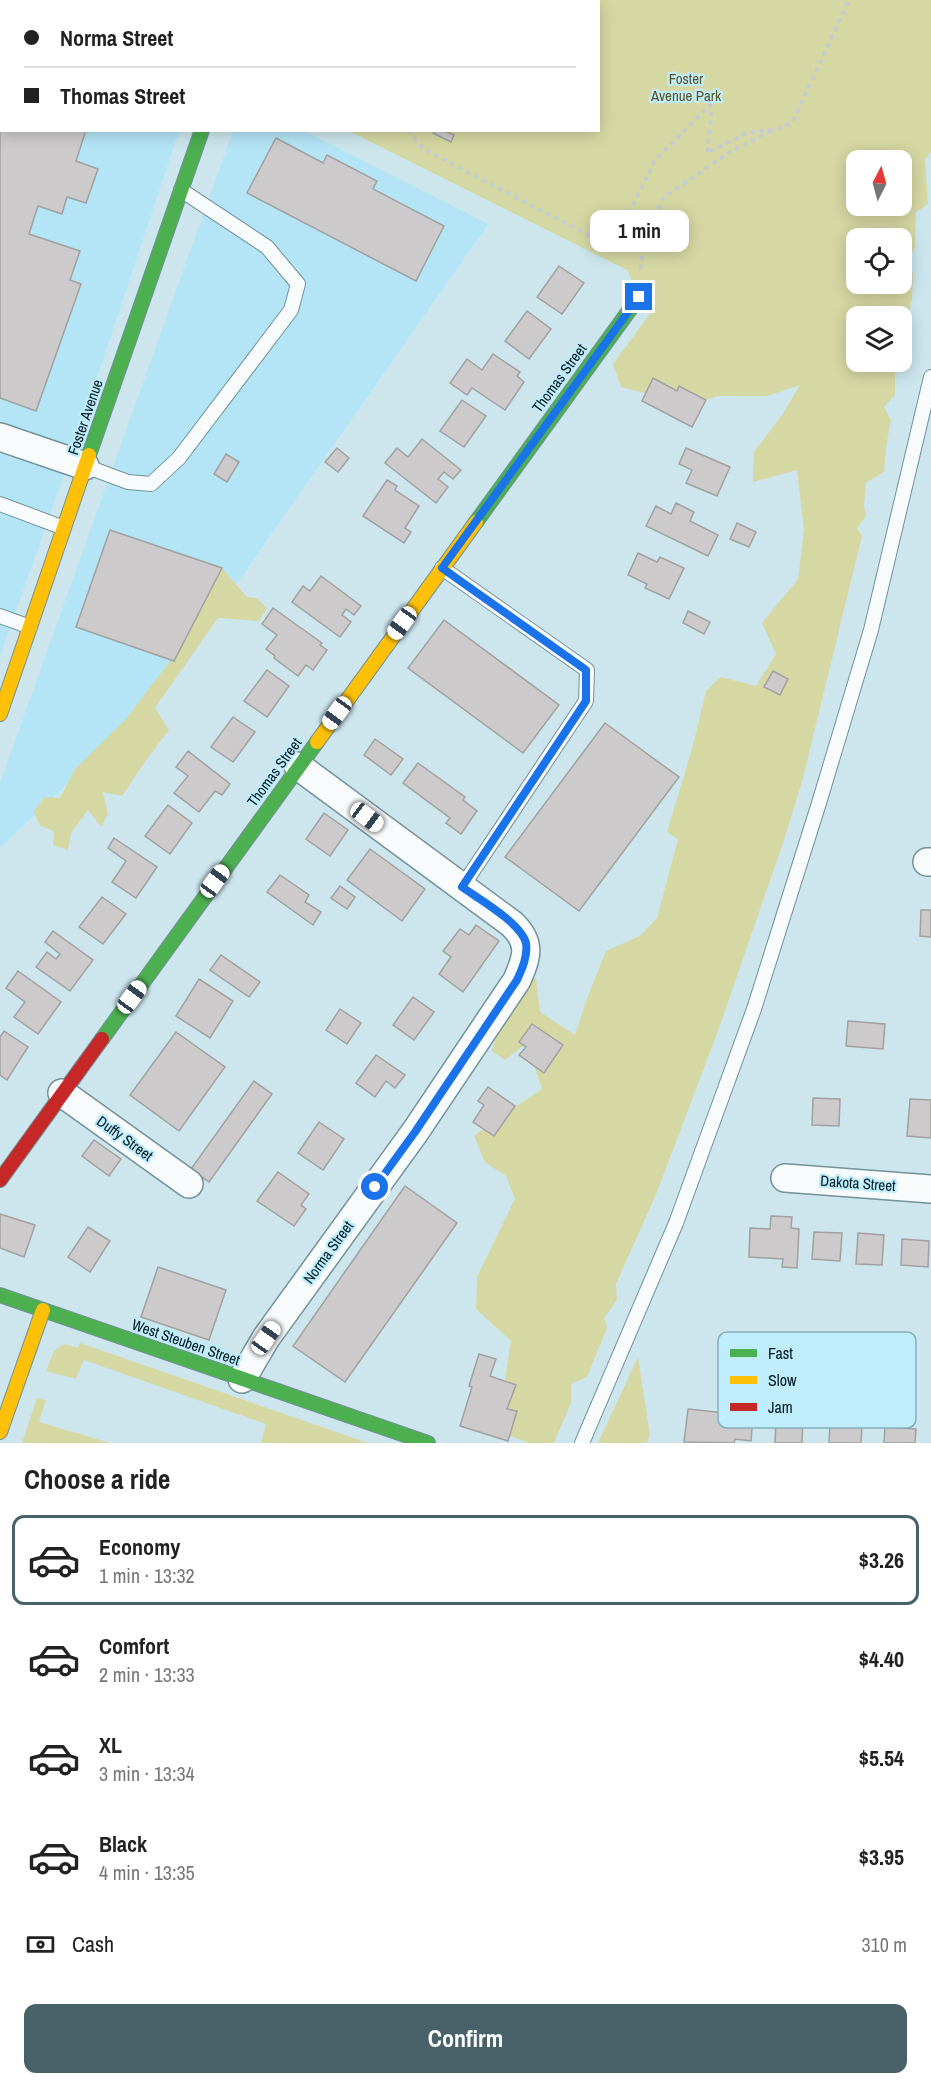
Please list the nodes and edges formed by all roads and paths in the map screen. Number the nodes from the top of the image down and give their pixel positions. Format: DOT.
graph roads {
  1 [pos="849,0"];
  2 [pos="774,129"];
  3 [pos="201,132"];
  4 [pos="410,132"];
  5 [pos="181,190"];
  6 [pos="639,297"];
  7 [pos="931,377"];
  8 [pos="0,437"];
  9 [pos="85,466"];
  10 [pos="0,504"];
  11 [pos="64,528"];
  12 [pos="442,568"];
  13 [pos="0,616"];
  14 [pos="30,627"];
  15 [pos="0,714"];
  16 [pos="298,766"];
  17 [pos="462,887"];
  18 [pos="62,1093"];
  19 [pos="785,1178"];
  20 [pos="0,1179"];
  21 [pos="189,1184"];
  22 [pos="931,1189"];
  23 [pos="0,1295"];
  24 [pos="43,1310"];
  25 [pos="242,1379"];
  26 [pos="0,1432"];
  27 [pos="585,1438"];
  28 [pos="428,1443"];
  1 -- 2 [label="path"];
  2 -- 4 [label="path"];
  2 -- 6 [label="path"];
  3 -- 5 [label="street, Foster Avenue"];
  5 -- 9 [label="street, Foster Avenue"];
  5 -- 9 [label="lane"];
  6 -- 12 [label="street, Thomas Street"];
  7 -- 27 [label="lane"];
  8 -- 9 [label="street"];
  9 -- 11 [label="street, Foster Avenue"];
  10 -- 11 [label="lane"];
  11 -- 14 [label="street, Foster Avenue"];
  12 -- 16 [label="street, Thomas Street"];
  12 -- 17 [label="lane"];
  13 -- 14 [label="lane"];
  14 -- 15 [label="street, Foster Avenue"];
  16 -- 17 [label="street"];
  16 -- 18 [label="street, Thomas Street"];
  17 -- 25 [label="street, Norma Street"];
  18 -- 20 [label="street, Thomas Street"];
  18 -- 21 [label="street, Duffy Street"];
  19 -- 22 [label="street, Dakota Street"];
  23 -- 24 [label="street, West Steuben Street"];
  24 -- 25 [label="street, West Steuben Street"];
  24 -- 26 [label="street"];
  25 -- 28 [label="street, West Steuben Street"];
}
